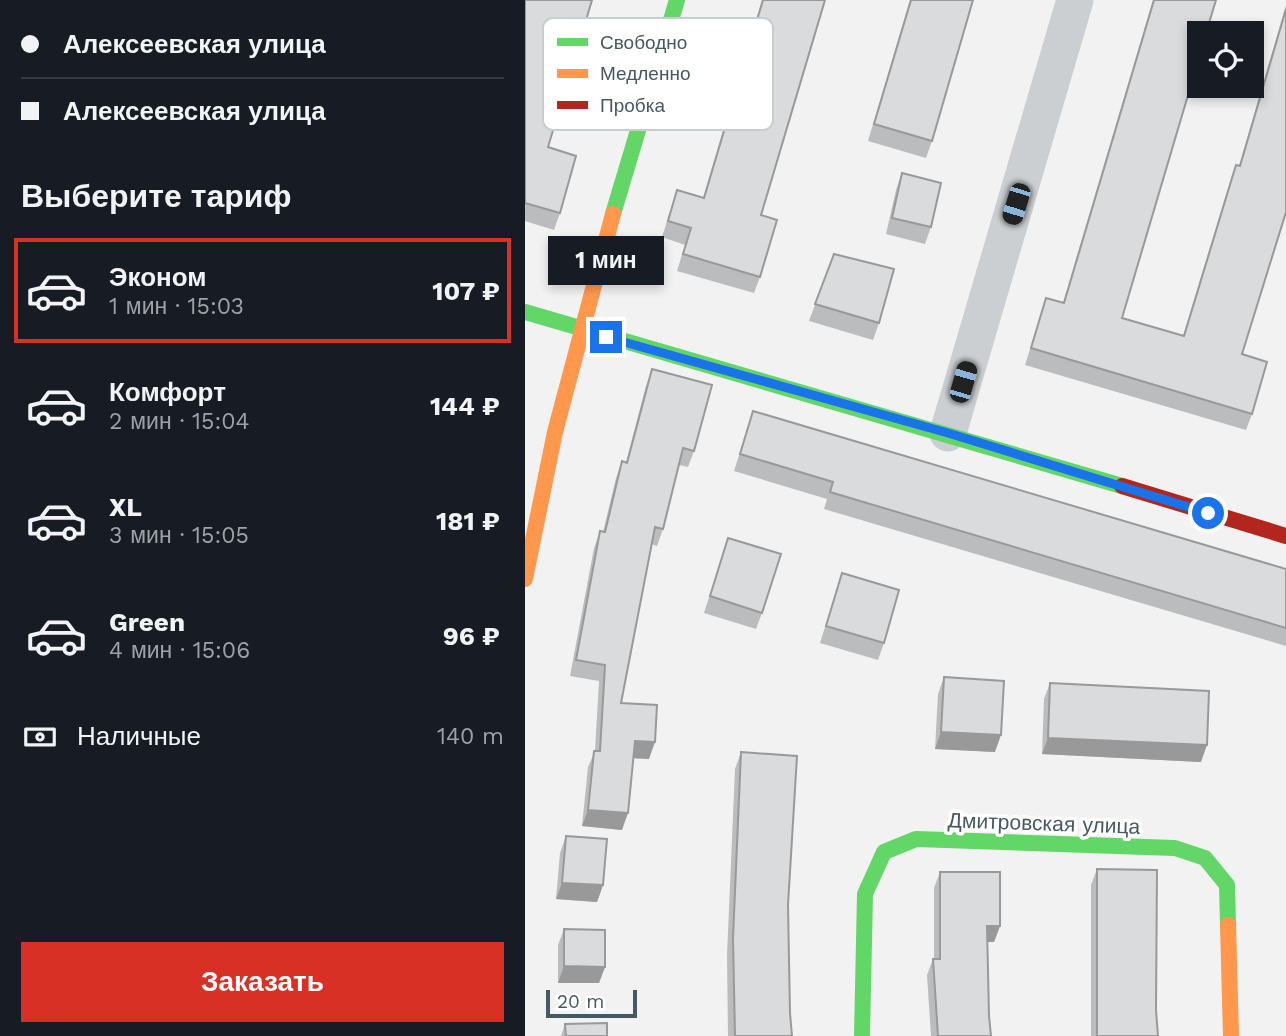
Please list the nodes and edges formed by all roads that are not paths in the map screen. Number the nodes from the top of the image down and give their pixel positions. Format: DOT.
graph roads {
  1 [pos="677,0"];
  2 [pos="1076,0"];
  3 [pos="672,18"];
  4 [pos="638,130"];
  5 [pos="525,312"];
  6 [pos="579,330"];
  7 [pos="948,433"];
  8 [pos="1286,536"];
  9 [pos="525,579"];
  10 [pos="862,1036"];
  11 [pos="1231,1036"];
  1 -- 3 [label="street"];
  2 -- 7 [label="street"];
  4 -- 6 [label="street"];
  5 -- 6 [label="street"];
  6 -- 7 [label="street"];
  6 -- 9 [label="street"];
  7 -- 8 [label="street"];
  10 -- 11 [label="street, Дмитровская улица"];
}
